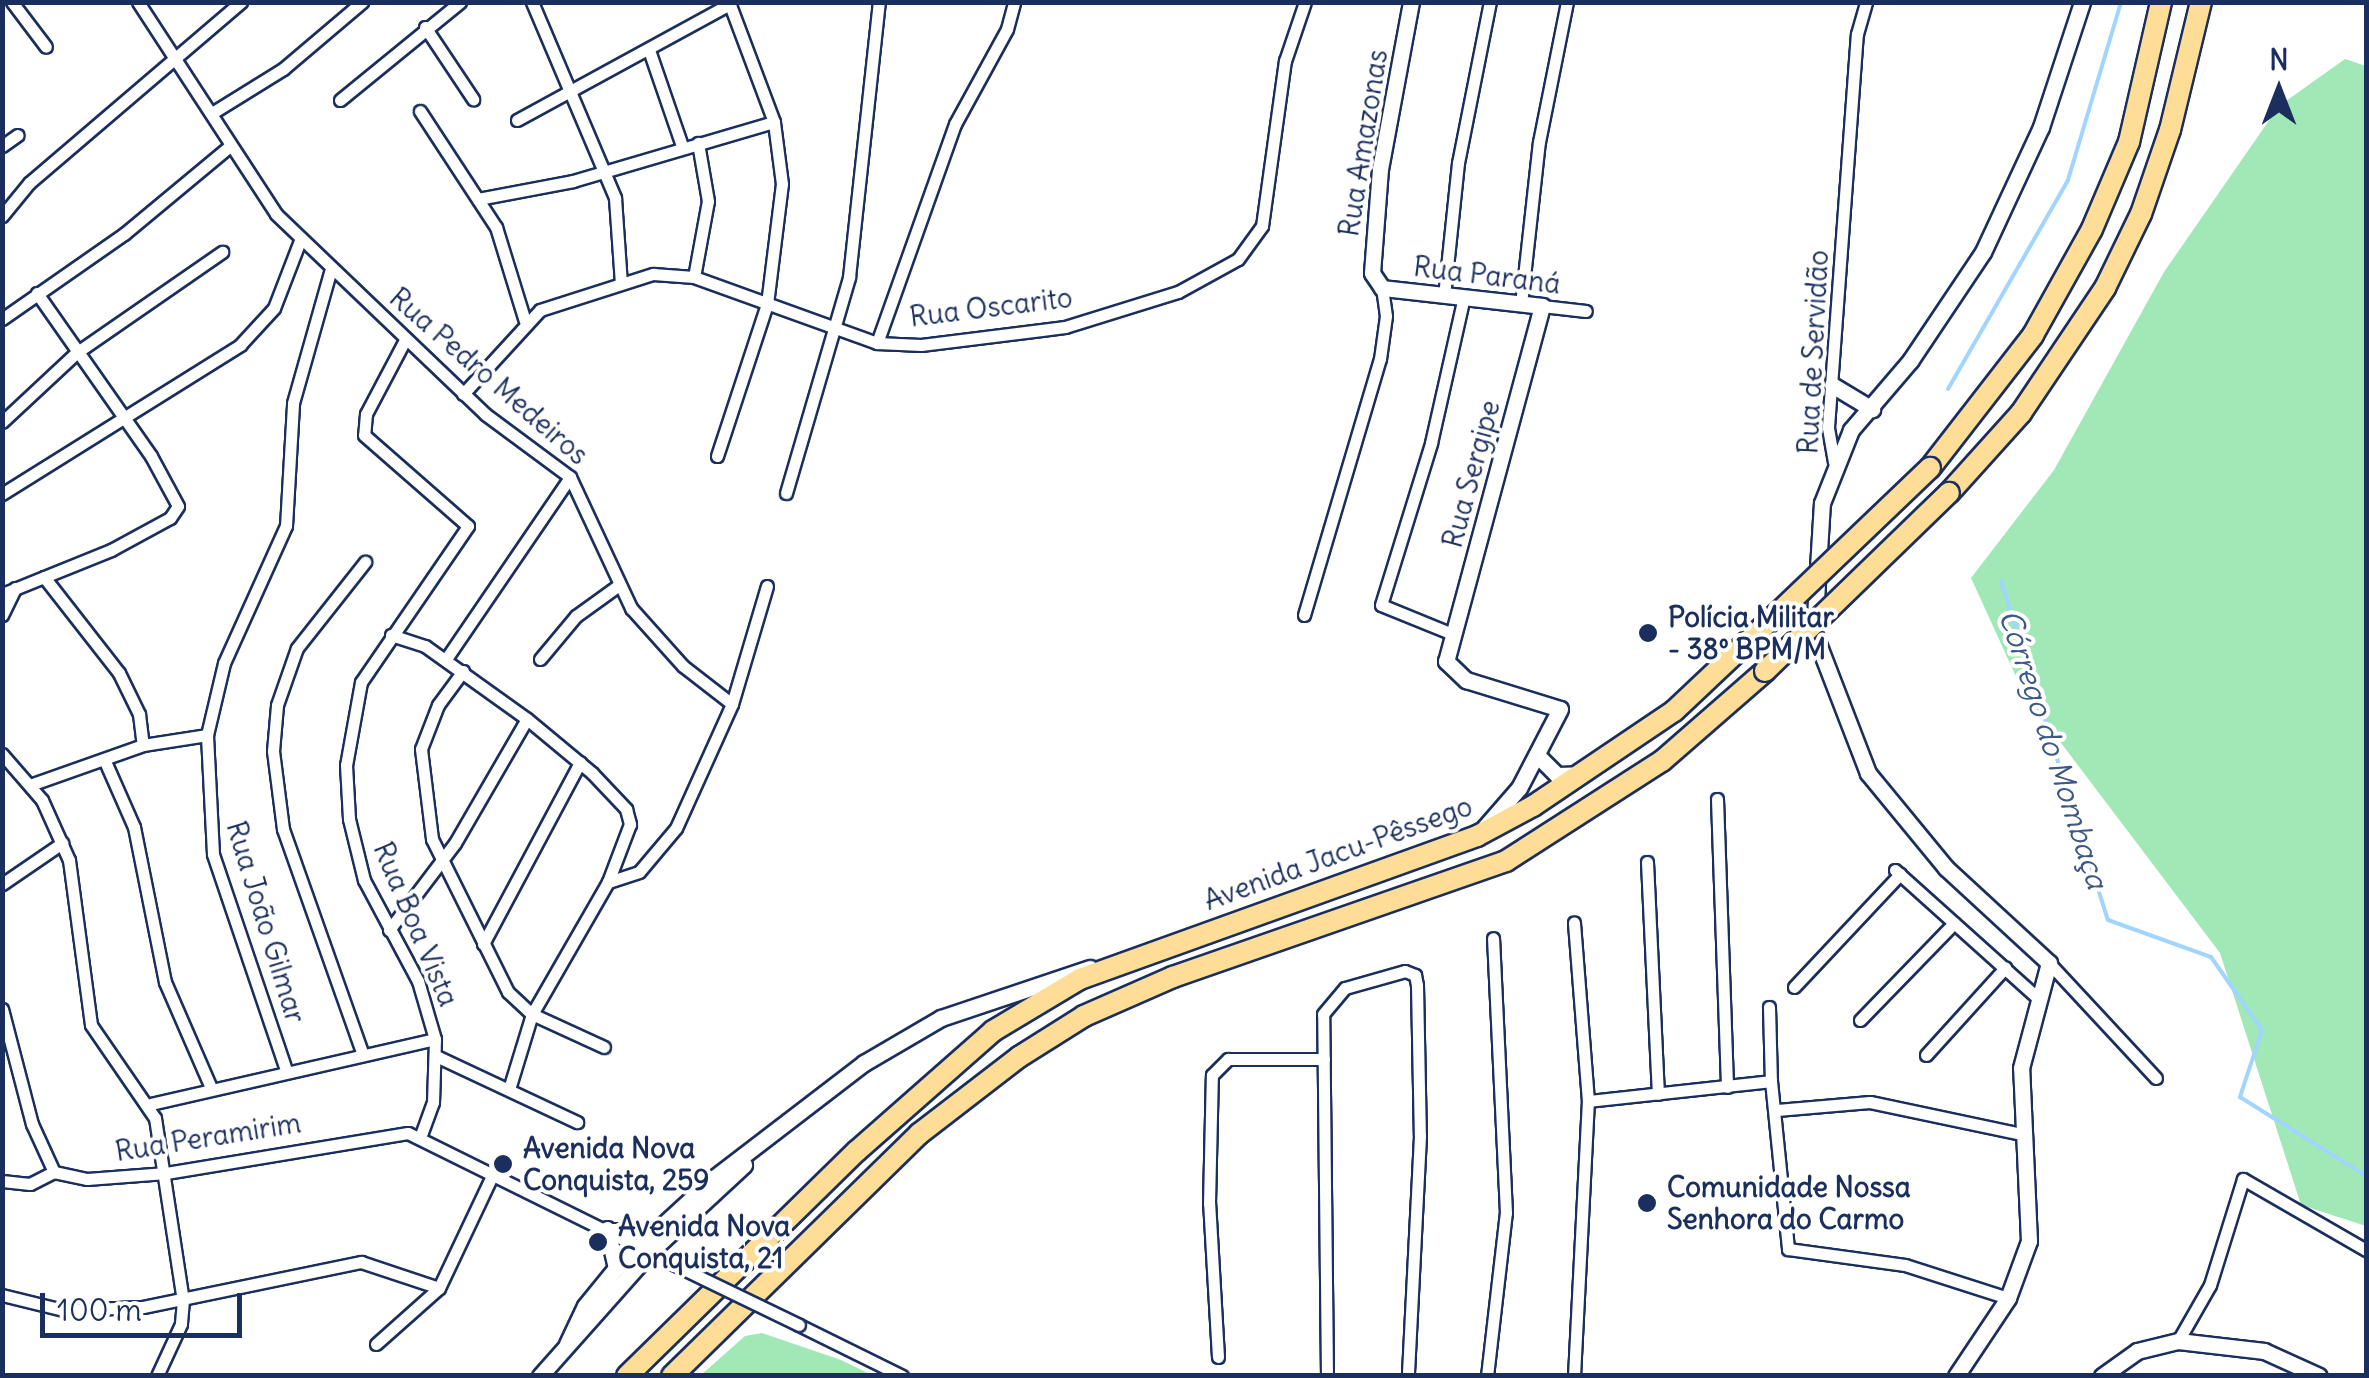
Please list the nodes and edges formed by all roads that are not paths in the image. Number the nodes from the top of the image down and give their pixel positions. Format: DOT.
graph roads {
  1 [pos="12,2"];
  2 [pos="138,2"];
  3 [pos="362,2"];
  4 [pos="460,2"];
  5 [pos="532,2"];
  6 [pos="880,2"];
  7 [pos="1014,2"];
  8 [pos="1305,2"];
  9 [pos="1411,2"];
  10 [pos="1490,2"];
  11 [pos="1567,2"];
  12 [pos="1866,2"];
  13 [pos="2082,2"];
  14 [pos="2161,2"];
  15 [pos="2202,2"];
  16 [pos="241,3"];
  17 [pos="729,4"];
  18 [pos="425,27"];
  19 [pos="46,47"];
  20 [pos="648,50"];
  21 [pos="178,60"];
  22 [pos="572,91"];
  23 [pos="472,99"];
  24 [pos="340,100"];
  25 [pos="420,112"];
  26 [pos="212,113"];
  27 [pos="518,120"];
  28 [pos="774,122"];
  29 [pos="18,134"];
  30 [pos="698,143"];
  31 [pos="2,146"];
  32 [pos="230,146"];
  33 [pos="682,146"];
  34 [pos="602,169"];
  35 [pos="478,198"];
  36 [pos="2,216"];
  37 [pos="301,238"];
  38 [pos="222,252"];
  39 [pos="331,269"];
  40 [pos="694,277"];
  41 [pos="621,283"];
  42 [pos="1382,288"];
  43 [pos="37,293"];
  44 [pos="1444,296"];
  45 [pos="1463,301"];
  46 [pos="768,304"];
  47 [pos="1521,304"];
  48 [pos="1542,306"];
  49 [pos="1586,311"];
  50 [pos="2,319"];
  51 [pos="525,321"];
  52 [pos="836,331"];
  53 [pos="405,340"];
  54 [pos="877,342"];
  55 [pos="76,353"];
  56 [pos="1832,385"];
  57 [pos="463,394"];
  58 [pos="1872,409"];
  59 [pos="122,415"];
  60 [pos="2,422"];
  61 [pos="717,456"];
  62 [pos="1834,462"];
  63 [pos="570,478"];
  64 [pos="786,493"];
  65 [pos="2,494"];
  66 [pos="366,562"];
  67 [pos="44,577"];
  68 [pos="619,584"];
  69 [pos="766,586"];
  70 [pos="16,588"];
  71 [pos="2,594"];
  72 [pos="2,615"];
  73 [pos="1304,615"];
  74 [pos="1450,632"];
  75 [pos="391,636"];
  76 [pos="540,659"];
  77 [pos="446,660"];
  78 [pos="463,671"];
  79 [pos="732,704"];
  80 [pos="527,719"];
  81 [pos="208,735"];
  82 [pos="144,744"];
  83 [pos="2,754"];
  84 [pos="1538,756"];
  85 [pos="104,759"];
  86 [pos="580,762"];
  87 [pos="1586,774"];
  88 [pos="30,785"];
  89 [pos="1717,798"];
  90 [pos="1477,836"];
  91 [pos="62,844"];
  92 [pos="441,862"];
  93 [pos="1648,862"];
  94 [pos="608,882"];
  95 [pos="2,884"];
  96 [pos="1574,923"];
  97 [pos="1954,923"];
  98 [pos="390,930"];
  99 [pos="1493,938"];
  100 [pos="483,944"];
  101 [pos="1142,954"];
  102 [pos="2049,963"];
  103 [pos="2005,968"];
  104 [pos="1794,987"];
  105 [pos="2038,998"];
  106 [pos="1769,1007"];
  107 [pos="2,1009"];
  108 [pos="532,1014"];
  109 [pos="1860,1020"];
  110 [pos="435,1039"];
  111 [pos="604,1048"];
  112 [pos="364,1054"];
  113 [pos="1926,1055"];
  114 [pos="436,1056"];
  115 [pos="1324,1059"];
  116 [pos="286,1070"];
  117 [pos="2156,1078"];
  118 [pos="1771,1081"];
  119 [pos="1727,1087"];
  120 [pos="210,1088"];
  121 [pos="508,1089"];
  122 [pos="1658,1094"];
  123 [pos="1588,1101"];
  124 [pos="150,1104"];
  125 [pos="1777,1110"];
  126 [pos="577,1122"];
  127 [pos="421,1135"];
  128 [pos="2026,1135"];
  129 [pos="759,1146"];
  130 [pos="54,1172"];
  131 [pos="166,1173"];
  132 [pos="493,1174"];
  133 [pos="2,1181"];
  134 [pos="609,1230"];
  135 [pos="656,1231"];
  136 [pos="2366,1250"];
  137 [pos="643,1253"];
  138 [pos="670,1262"];
  139 [pos="616,1268"];
  140 [pos="439,1288"];
  141 [pos="2,1295"];
  142 [pos="2008,1298"];
  143 [pos="183,1300"];
  144 [pos="2178,1341"];
  145 [pos="376,1344"];
  146 [pos="567,1344"];
  147 [pos="1218,1357"];
  148 [pos="158,1376"];
  149 [pos="540,1376"];
  150 [pos="627,1376"];
  151 [pos="672,1376"];
  152 [pos="902,1376"];
  153 [pos="1327,1376"];
  154 [pos="1408,1376"];
  155 [pos="1488,1376"];
  156 [pos="1574,1376"];
  157 [pos="1956,1376"];
  158 [pos="2102,1376"];
  159 [pos="2320,1376"];
  1 -- 19 [label="street"];
  2 -- 21 [label="street, Rua Pedro Medeiros"];
  3 -- 26 [label="street"];
  4 -- 18 [label="street"];
  5 -- 22 [label="street"];
  6 -- 52 [label="street"];
  7 -- 54 [label="street"];
  8 -- 54 [label="street, Rua Oscarito"];
  9 -- 42 [label="street, Rua Amazonas"];
  10 -- 44 [label="street"];
  11 -- 47 [label="street"];
  12 -- 56 [label="street, Rua de Servidão"];
  13 -- 58 [label="street"];
  14 -- 87 [label="highway, Avenida Jacu-Pêssego, bridge"];
  15 -- 151 [label="highway, bridge"];
  16 -- 21 [label="street"];
  17 -- 20 [label="street"];
  17 -- 28 [label="street"];
  18 -- 23 [label="street"];
  18 -- 24 [label="street"];
  20 -- 22 [label="street"];
  20 -- 33 [label="street"];
  21 -- 26 [label="street, Rua Pedro Medeiros"];
  21 -- 36 [label="street"];
  22 -- 27 [label="street"];
  22 -- 34 [label="street"];
  25 -- 35 [label="street"];
  26 -- 32 [label="street, Rua Pedro Medeiros"];
  28 -- 30 [label="street"];
  28 -- 46 [label="street"];
  29 -- 31 [label="street"];
  30 -- 33 [label="street"];
  30 -- 40 [label="street"];
  32 -- 37 [label="street, Rua Pedro Medeiros"];
  32 -- 43 [label="street"];
  33 -- 34 [label="street"];
  34 -- 35 [label="street"];
  34 -- 41 [label="street"];
  35 -- 51 [label="street"];
  37 -- 39 [label="street, Rua Pedro Medeiros"];
  37 -- 59 [label="street"];
  38 -- 55 [label="street"];
  39 -- 53 [label="street, Rua Pedro Medeiros"];
  39 -- 81 [label="street, Rua João Gilmar"];
  40 -- 41 [label="street, Rua Oscarito"];
  40 -- 46 [label="street, Rua Oscarito"];
  41 -- 51 [label="street, Rua Oscarito"];
  42 -- 44 [label="street, Rua Paraná"];
  42 -- 73 [label="street"];
  43 -- 50 [label="street"];
  43 -- 55 [label="street"];
  44 -- 45 [label="street, Rua Paraná"];
  45 -- 47 [label="street, Rua Paraná"];
  45 -- 74 [label="street"];
  46 -- 52 [label="street, Rua Oscarito"];
  46 -- 61 [label="street"];
  47 -- 48 [label="street, Rua Paraná"];
  48 -- 49 [label="street, Rua Paraná"];
  48 -- 74 [label="street, Rua Sergipe"];
  51 -- 57 [label="street, Rua Oscarito"];
  52 -- 54 [label="street, Rua Oscarito"];
  52 -- 64 [label="street"];
  53 -- 57 [label="street, Rua Pedro Medeiros"];
  53 -- 75 [label="street, Rua Boa Vista"];
  55 -- 59 [label="street"];
  55 -- 60 [label="street"];
  56 -- 58 [label="street"];
  56 -- 62 [label="street, Rua de Servidão"];
  57 -- 63 [label="street, Rua Pedro Medeiros"];
  58 -- 62 [label="street"];
  59 -- 65 [label="street"];
  59 -- 67 [label="street"];
  62 -- 102 [label="street, Rua de Servidão"];
  63 -- 68 [label="street, Rua Pedro Medeiros"];
  63 -- 77 [label="street"];
  66 -- 112 [label="street, Rua João Gilmar"];
  67 -- 70 [label="street"];
  67 -- 82 [label="street"];
  68 -- 76 [label="street"];
  68 -- 79 [label="street, Rua Pedro Medeiros"];
  69 -- 79 [label="street"];
  70 -- 71 [label="street"];
  70 -- 72 [label="street"];
  74 -- 84 [label="street, Rua Sergipe"];
  75 -- 77 [label="street"];
  75 -- 98 [label="street, Rua Boa Vista"];
  77 -- 78 [label="street"];
  78 -- 80 [label="street"];
  78 -- 92 [label="street"];
  79 -- 94 [label="street"];
  80 -- 86 [label="street"];
  80 -- 92 [label="street"];
  81 -- 82 [label="street"];
  81 -- 116 [label="street, Rua João Gilmar"];
  82 -- 85 [label="street"];
  83 -- 88 [label="street"];
  84 -- 87 [label="street"];
  84 -- 90 [label="street"];
  85 -- 88 [label="street"];
  85 -- 120 [label="street"];
  86 -- 94 [label="street"];
  86 -- 100 [label="street"];
  87 -- 90 [label="highway, Avenida Jacu-Pêssego"];
  88 -- 91 [label="street"];
  89 -- 119 [label="street"];
  90 -- 101 [label="highway, Avenida Jacu-Pêssego"];
  91 -- 95 [label="street"];
  91 -- 124 [label="street"];
  92 -- 98 [label="street"];
  92 -- 100 [label="street"];
  93 -- 122 [label="street"];
  94 -- 108 [label="street"];
  96 -- 123 [label="street"];
  97 -- 103 [label="street"];
  97 -- 104 [label="street"];
  97 -- 109 [label="street"];
  98 -- 110 [label="street, Rua Boa Vista"];
  99 -- 155 [label="street"];
  100 -- 108 [label="street"];
  101 -- 129 [label="street"];
  101 -- 150 [label="highway, Avenida Jacu-Pêssego"];
  102 -- 105 [label="street"];
  102 -- 117 [label="street"];
  103 -- 105 [label="street"];
  103 -- 113 [label="street"];
  105 -- 128 [label="street"];
  106 -- 118 [label="street"];
  107 -- 130 [label="street"];
  108 -- 111 [label="street"];
  108 -- 121 [label="street"];
  110 -- 112 [label="street"];
  110 -- 114 [label="street, Rua Boa Vista"];
  112 -- 116 [label="street"];
  114 -- 121 [label="street"];
  114 -- 127 [label="street, Rua Boa Vista"];
  115 -- 147 [label="street"];
  115 -- 153 [label="street"];
  115 -- 154 [label="street"];
  116 -- 120 [label="street"];
  118 -- 119 [label="street"];
  118 -- 125 [label="street"];
  119 -- 122 [label="street"];
  120 -- 124 [label="street"];
  121 -- 126 [label="street"];
  122 -- 123 [label="street"];
  123 -- 156 [label="street"];
  124 -- 131 [label="street"];
  125 -- 128 [label="street"];
  125 -- 142 [label="street"];
  127 -- 131 [label="street, Rua Peramirim"];
  127 -- 132 [label="street"];
  128 -- 142 [label="street"];
  129 -- 135 [label="street"];
  129 -- 137 [label="street"];
  130 -- 131 [label="street, Rua Peramirim"];
  130 -- 133 [label="street, Rua Peramirim"];
  131 -- 143 [label="street"];
  132 -- 134 [label="street"];
  132 -- 140 [label="street"];
  134 -- 135 [label="street"];
  134 -- 137 [label="street"];
  134 -- 139 [label="street"];
  135 -- 137 [label="street"];
  136 -- 144 [label="street"];
  137 -- 138 [label="street"];
  137 -- 139 [label="street"];
  137 -- 146 [label="street"];
  138 -- 152 [label="street, bridge"];
  139 -- 146 [label="street"];
  140 -- 143 [label="street"];
  140 -- 145 [label="street"];
  141 -- 143 [label="street"];
  142 -- 157 [label="street"];
  143 -- 148 [label="street"];
  144 -- 158 [label="street"];
  144 -- 159 [label="street"];
  146 -- 149 [label="street"];
}
